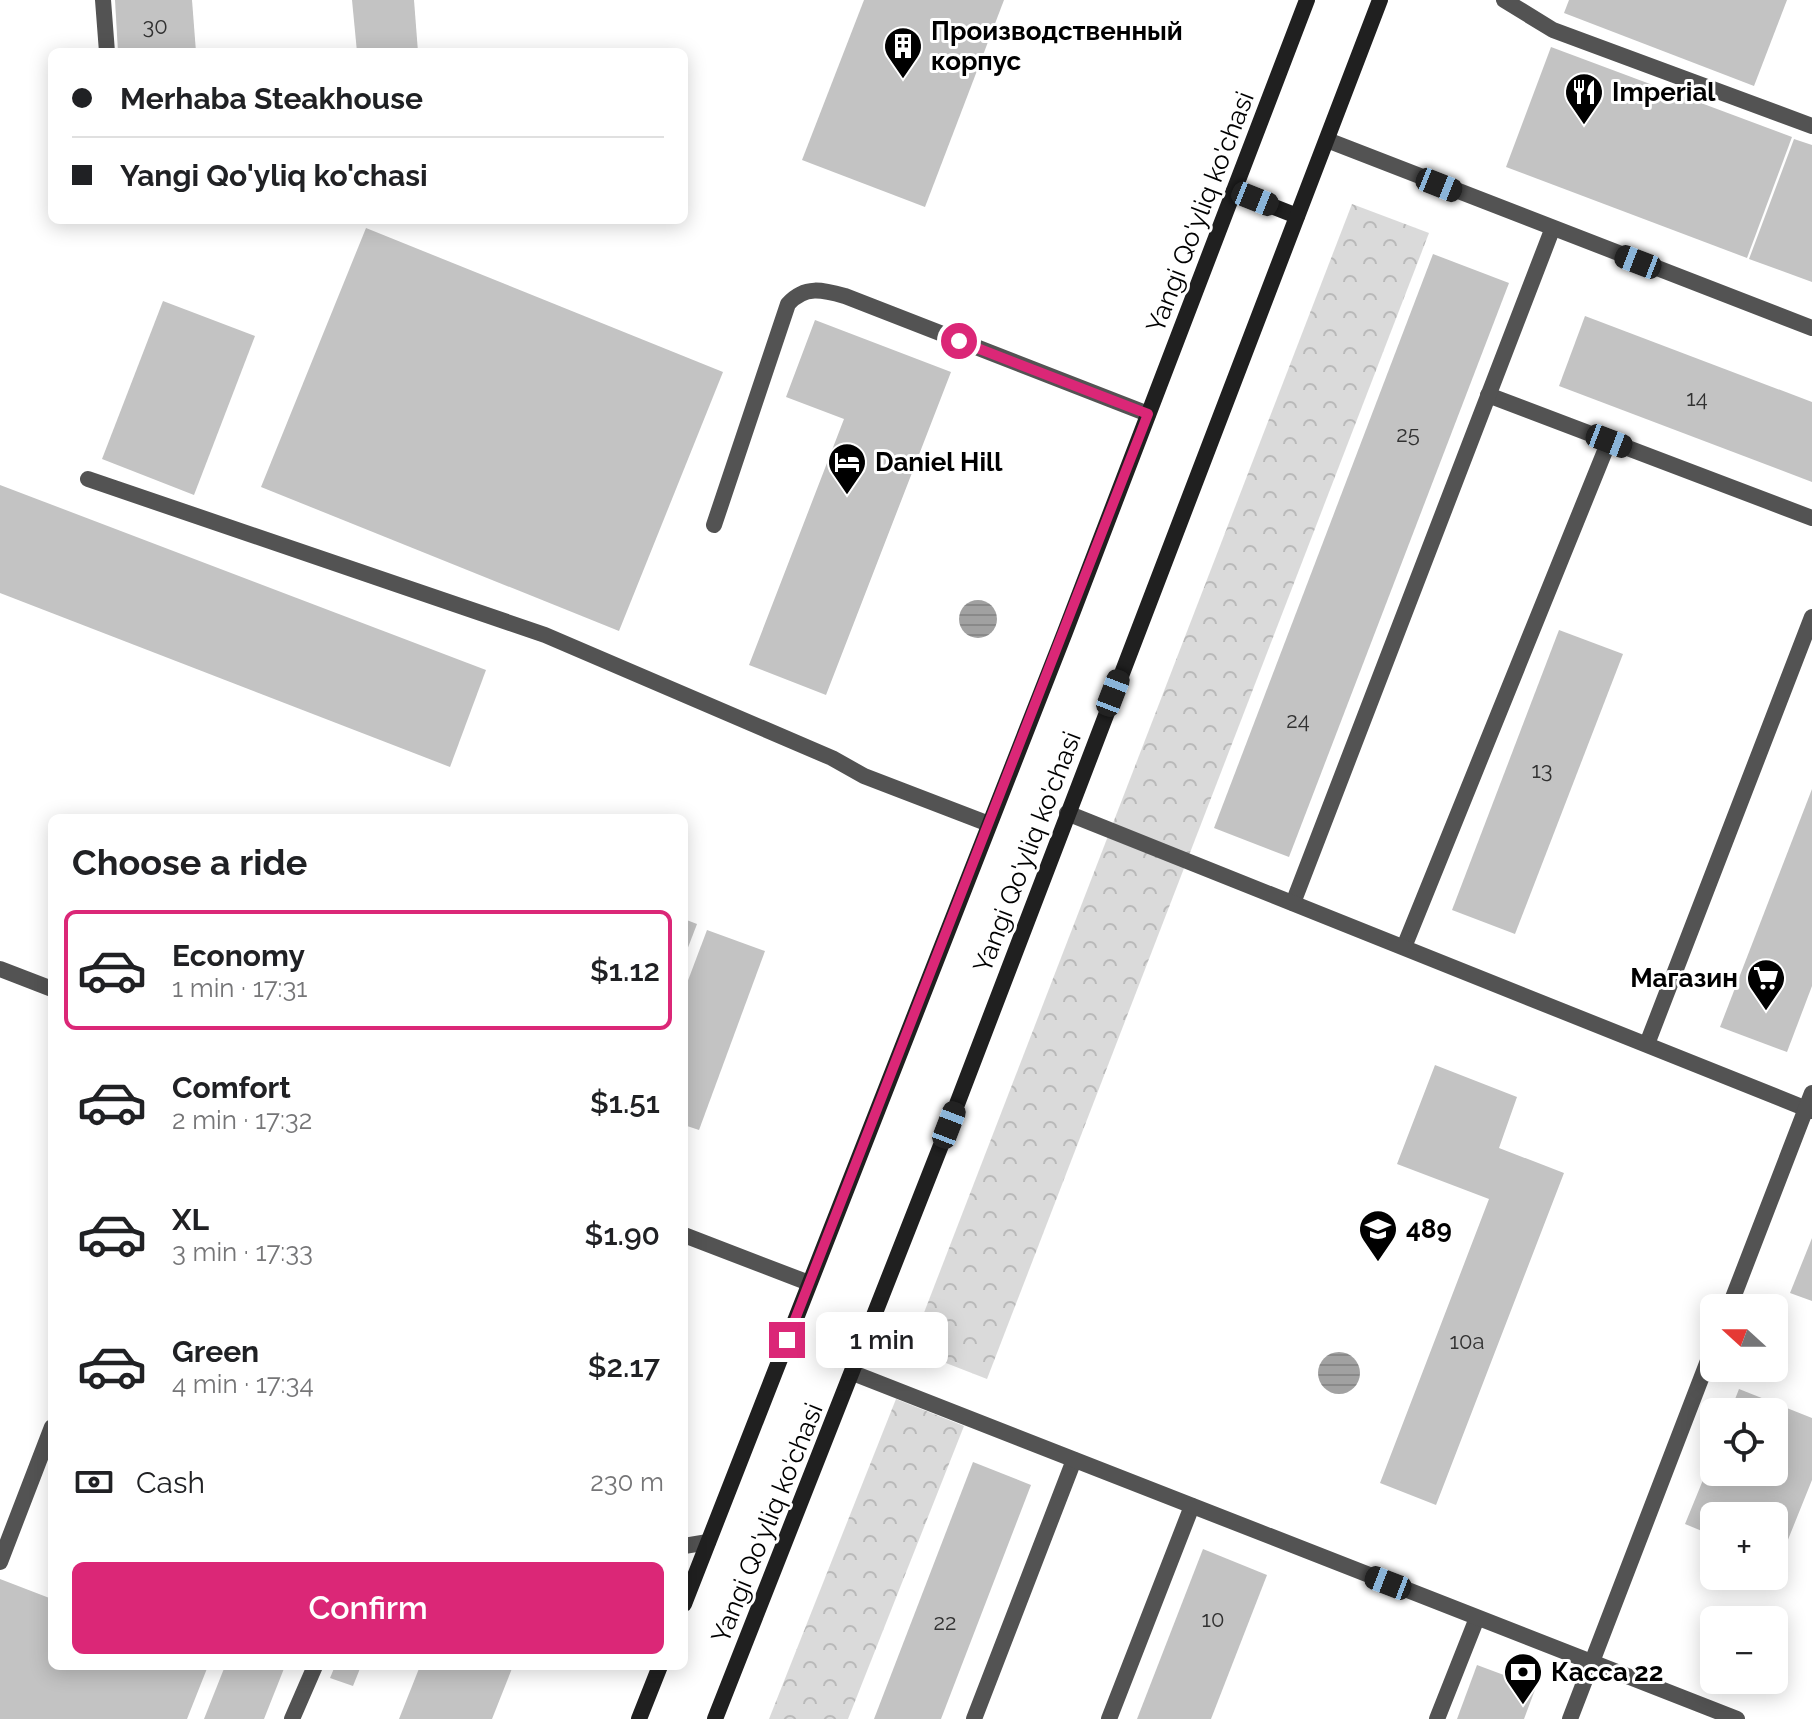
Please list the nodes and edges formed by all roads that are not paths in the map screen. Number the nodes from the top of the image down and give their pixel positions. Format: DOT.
graph roads {
  1 [pos="103,0"];
  2 [pos="1307,0"];
  3 [pos="1380,0"];
  4 [pos="1504,0"];
  5 [pos="107,48"];
  6 [pos="1812,126"];
  7 [pos="1327,140"];
  8 [pos="1234,191"];
  9 [pos="1297,216"];
  10 [pos="1552,230"];
  11 [pos="1812,328"];
  12 [pos="1488,395"];
  13 [pos="1148,414"];
  14 [pos="1609,441"];
  15 [pos="88,479"];
  16 [pos="1812,518"];
  17 [pos="714,525"];
  18 [pos="1812,617"];
  19 [pos="1067,813"];
  20 [pos="989,824"];
  21 [pos="1293,903"];
  22 [pos="1404,947"];
  23 [pos="0,969"];
  24 [pos="48,987"];
  25 [pos="1647,1044"];
  26 [pos="1810,1104"];
  27 [pos="688,1237"];
  28 [pos="809,1283"];
  29 [pos="1735,1294"];
  30 [pos="853,1373"];
  31 [pos="1700,1381"];
  32 [pos="48,1437"];
  33 [pos="1074,1460"];
  34 [pos="1192,1506"];
  35 [pos="708,1542"];
  36 [pos="688,1545"];
  37 [pos="0,1562"];
  38 [pos="688,1594"];
  39 [pos="1477,1618"];
  40 [pos="1591,1662"];
  41 [pos="313,1670"];
  42 [pos="658,1670"];
  43 [pos="1734,1718"];
  44 [pos="292,1719"];
  45 [pos="639,1719"];
  46 [pos="715,1719"];
  47 [pos="974,1719"];
  48 [pos="1109,1719"];
  49 [pos="1437,1719"];
  50 [pos="1570,1719"];
  1 -- 5 [label="street"];
  2 -- 8 [label="main road, Yangi Qo'yliq ko'chasi"];
  3 -- 7 [label="main road, Yangi Qo'yliq ko'chasi"];
  4 -- 6 [label="street"];
  7 -- 9 [label="main road, Yangi Qo'yliq ko'chasi"];
  7 -- 10 [label="street"];
  8 -- 9 [label="main road"];
  8 -- 13 [label="main road, Yangi Qo'yliq ko'chasi"];
  9 -- 19 [label="main road, Yangi Qo'yliq ko'chasi"];
  10 -- 11 [label="street"];
  10 -- 12 [label="street"];
  12 -- 14 [label="street"];
  12 -- 21 [label="street"];
  13 -- 17 [label="street"];
  13 -- 20 [label="main road, Yangi Qo'yliq ko'chasi"];
  14 -- 16 [label="street"];
  14 -- 22 [label="street"];
  15 -- 20 [label="street"];
  18 -- 25 [label="street"];
  19 -- 21 [label="street"];
  19 -- 30 [label="main road, Yangi Qo'yliq ko'chasi"];
  20 -- 28 [label="main road, Yangi Qo'yliq ko'chasi"];
  21 -- 22 [label="street"];
  22 -- 25 [label="street"];
  23 -- 24 [label="street"];
  25 -- 26 [label="street"];
  26 -- 29 [label="street"];
  27 -- 28 [label="street"];
  28 -- 35 [label="main road, Yangi Qo'yliq ko'chasi"];
  30 -- 33 [label="street"];
  30 -- 46 [label="main road, Yangi Qo'yliq ko'chasi"];
  31 -- 40 [label="street"];
  32 -- 37 [label="street"];
  33 -- 34 [label="street"];
  33 -- 47 [label="street"];
  34 -- 39 [label="street"];
  34 -- 48 [label="street"];
  35 -- 36 [label="street"];
  35 -- 38 [label="main road, Yangi Qo'yliq ko'chasi"];
  39 -- 40 [label="street"];
  39 -- 49 [label="street"];
  40 -- 43 [label="street"];
  40 -- 50 [label="street"];
  41 -- 44 [label="street"];
  42 -- 45 [label="main road"];
}
